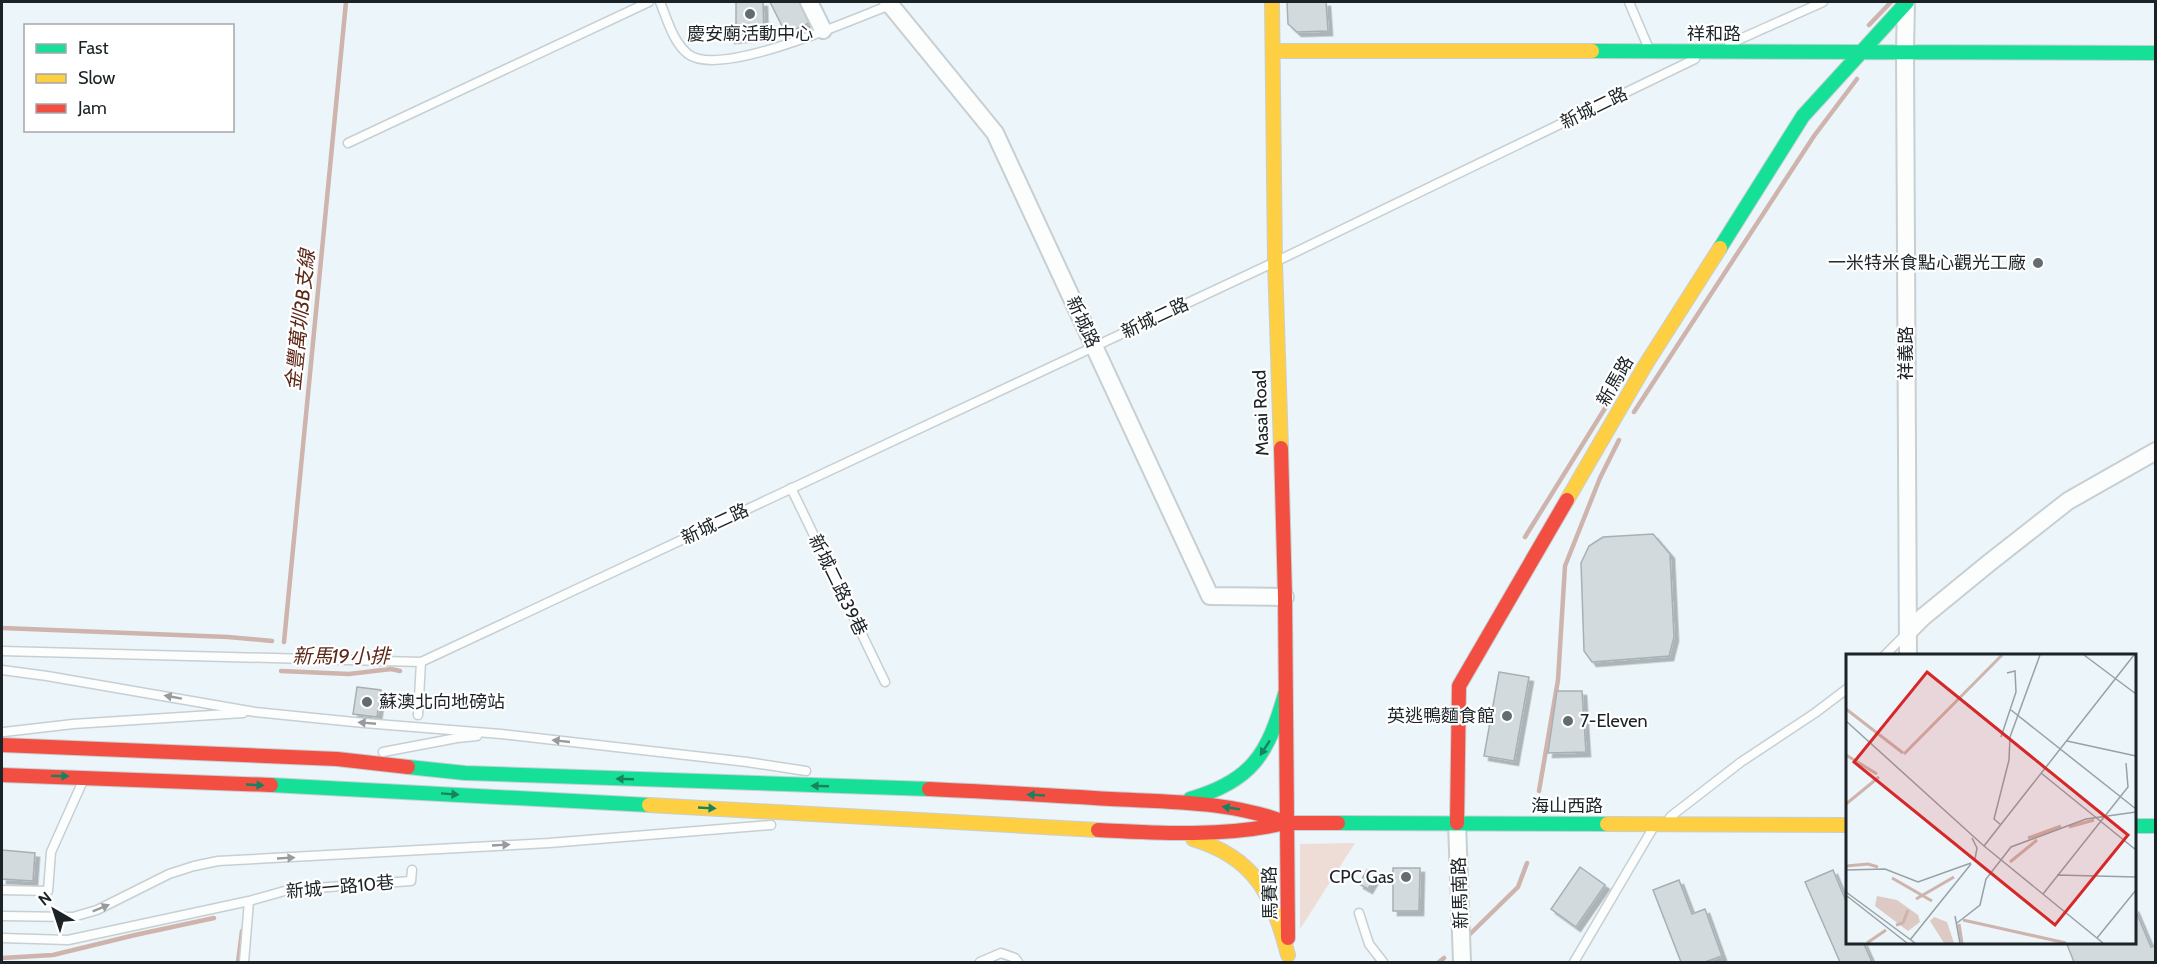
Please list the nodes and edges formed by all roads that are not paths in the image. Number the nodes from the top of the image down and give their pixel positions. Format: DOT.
graph roads {
  1 [pos="649,2"];
  2 [pos="660,2"];
  3 [pos="809,2"];
  4 [pos="1272,2"];
  5 [pos="1629,2"];
  6 [pos="1823,2"];
  7 [pos="1906,2"];
  8 [pos="890,3"];
  9 [pos="823,30"];
  10 [pos="1905,50"];
  11 [pos="1273,51"];
  12 [pos="1650,52"];
  13 [pos="1709,52"];
  14 [pos="1862,52"];
  15 [pos="2156,52"];
  16 [pos="348,143"];
  17 [pos="1275,262"];
  18 [pos="1095,346"];
  19 [pos="2156,451"];
  20 [pos="791,488"];
  21 [pos="1285,597"];
  22 [pos="1908,632"];
  23 [pos="2,651"];
  24 [pos="1886,654"];
  25 [pos="1908,654"];
  26 [pos="421,662"];
  27 [pos="2,670"];
  28 [pos="885,682"];
  29 [pos="1846,690"];
  30 [pos="1286,694"];
  31 [pos="255,712"];
  32 [pos="418,715"];
  33 [pos="2,732"];
  34 [pos="501,734"];
  35 [pos="2,745"];
  36 [pos="337,759"];
  37 [pos="816,772"];
  38 [pos="2,775"];
  39 [pos="85,777"];
  40 [pos="850,777"];
  41 [pos="931,789"];
  42 [pos="1174,802"];
  43 [pos="840,814"];
  44 [pos="1287,823"];
  45 [pos="1457,823"];
  46 [pos="1655,824"];
  47 [pos="1846,825"];
  48 [pos="2136,826"];
  49 [pos="2156,826"];
  50 [pos="1158,833"];
  51 [pos="412,870"];
  52 [pos="2,890"];
  53 [pos="249,901"];
  54 [pos="1359,913"];
  55 [pos="2,916"];
  56 [pos="2,938"];
  57 [pos="1288,959"];
  58 [pos="244,963"];
  59 [pos="980,963"];
  60 [pos="1018,963"];
  61 [pos="1383,963"];
  62 [pos="1462,963"];
  63 [pos="1574,963"];
  1 -- 16 [label="lane"];
  2 -- 9 [label="lane"];
  3 -- 9 [label="street"];
  4 -- 11 [label="main road, Masai Road"];
  5 -- 12 [label="lane"];
  6 -- 13 [label="lane, 新城二路"];
  7 -- 10 [label="street, 祥義路"];
  7 -- 14 [label="main road, 新馬路"];
  8 -- 9 [label="lane"];
  8 -- 18 [label="street, 新城路"];
  10 -- 14 [label="main road, 祥和路"];
  10 -- 15 [label="main road, 祥和路"];
  10 -- 22 [label="street, 祥義路"];
  11 -- 12 [label="main road, 祥和路"];
  11 -- 17 [label="main road, Masai Road"];
  12 -- 13 [label="main road, 祥和路"];
  13 -- 14 [label="main road, 祥和路"];
  13 -- 17 [label="lane, 新城二路"];
  14 -- 45 [label="main road, 新馬路"];
  17 -- 18 [label="lane, 新城二路"];
  17 -- 21 [label="main road, Masai Road"];
  18 -- 20 [label="lane, 新城二路"];
  18 -- 21 [label="street, 新城路"];
  19 -- 22 [label="street"];
  20 -- 26 [label="lane, 新城二路"];
  20 -- 28 [label="lane, 新城二路39巷"];
  21 -- 30 [label="main road, Masai Road"];
  22 -- 24 [label="lane"];
  22 -- 25 [label="street, 祥義路"];
  23 -- 26 [label="lane"];
  26 -- 32 [label="lane"];
  31 -- 27 [label="lane, one-way"];
  29 -- 46 [label="lane"];
  30 -- 42 [label="main road, one-way"];
  30 -- 44 [label="main road, Masai Road"];
  31 -- 33 [label="lane"];
  34 -- 31 [label="lane, one-way"];
  34 -- 36 [label="lane"];
  37 -- 34 [label="lane, one-way"];
  35 -- 36 [label="main road"];
  41 -- 36 [label="main road, one-way"];
  38 -- 39 [label="main road, one-way"];
  39 -- 43 [label="main road, one-way"];
  39 -- 52 [label="lane"];
  40 -- 41 [label="lane"];
  42 -- 41 [label="main road, one-way"];
  44 -- 42 [label="main road, one-way"];
  43 -- 50 [label="main road"];
  55 -- 43 [label="lane, one-way"];
  44 -- 45 [label="main road, 海山西路"];
  44 -- 50 [label="main road"];
  44 -- 57 [label="main road, 馬賽路"];
  45 -- 46 [label="main road, 海山西路"];
  45 -- 62 [label="street, 新馬南路"];
  46 -- 47 [label="main road, 海山西路"];
  46 -- 63 [label="lane"];
  48 -- 49 [label="main road"];
  50 -- 57 [label="main road"];
  51 -- 53 [label="lane, 新城一路10巷"];
  53 -- 56 [label="lane"];
  53 -- 58 [label="lane"];
  54 -- 61 [label="lane"];
  59 -- 60 [label="lane"];
}
